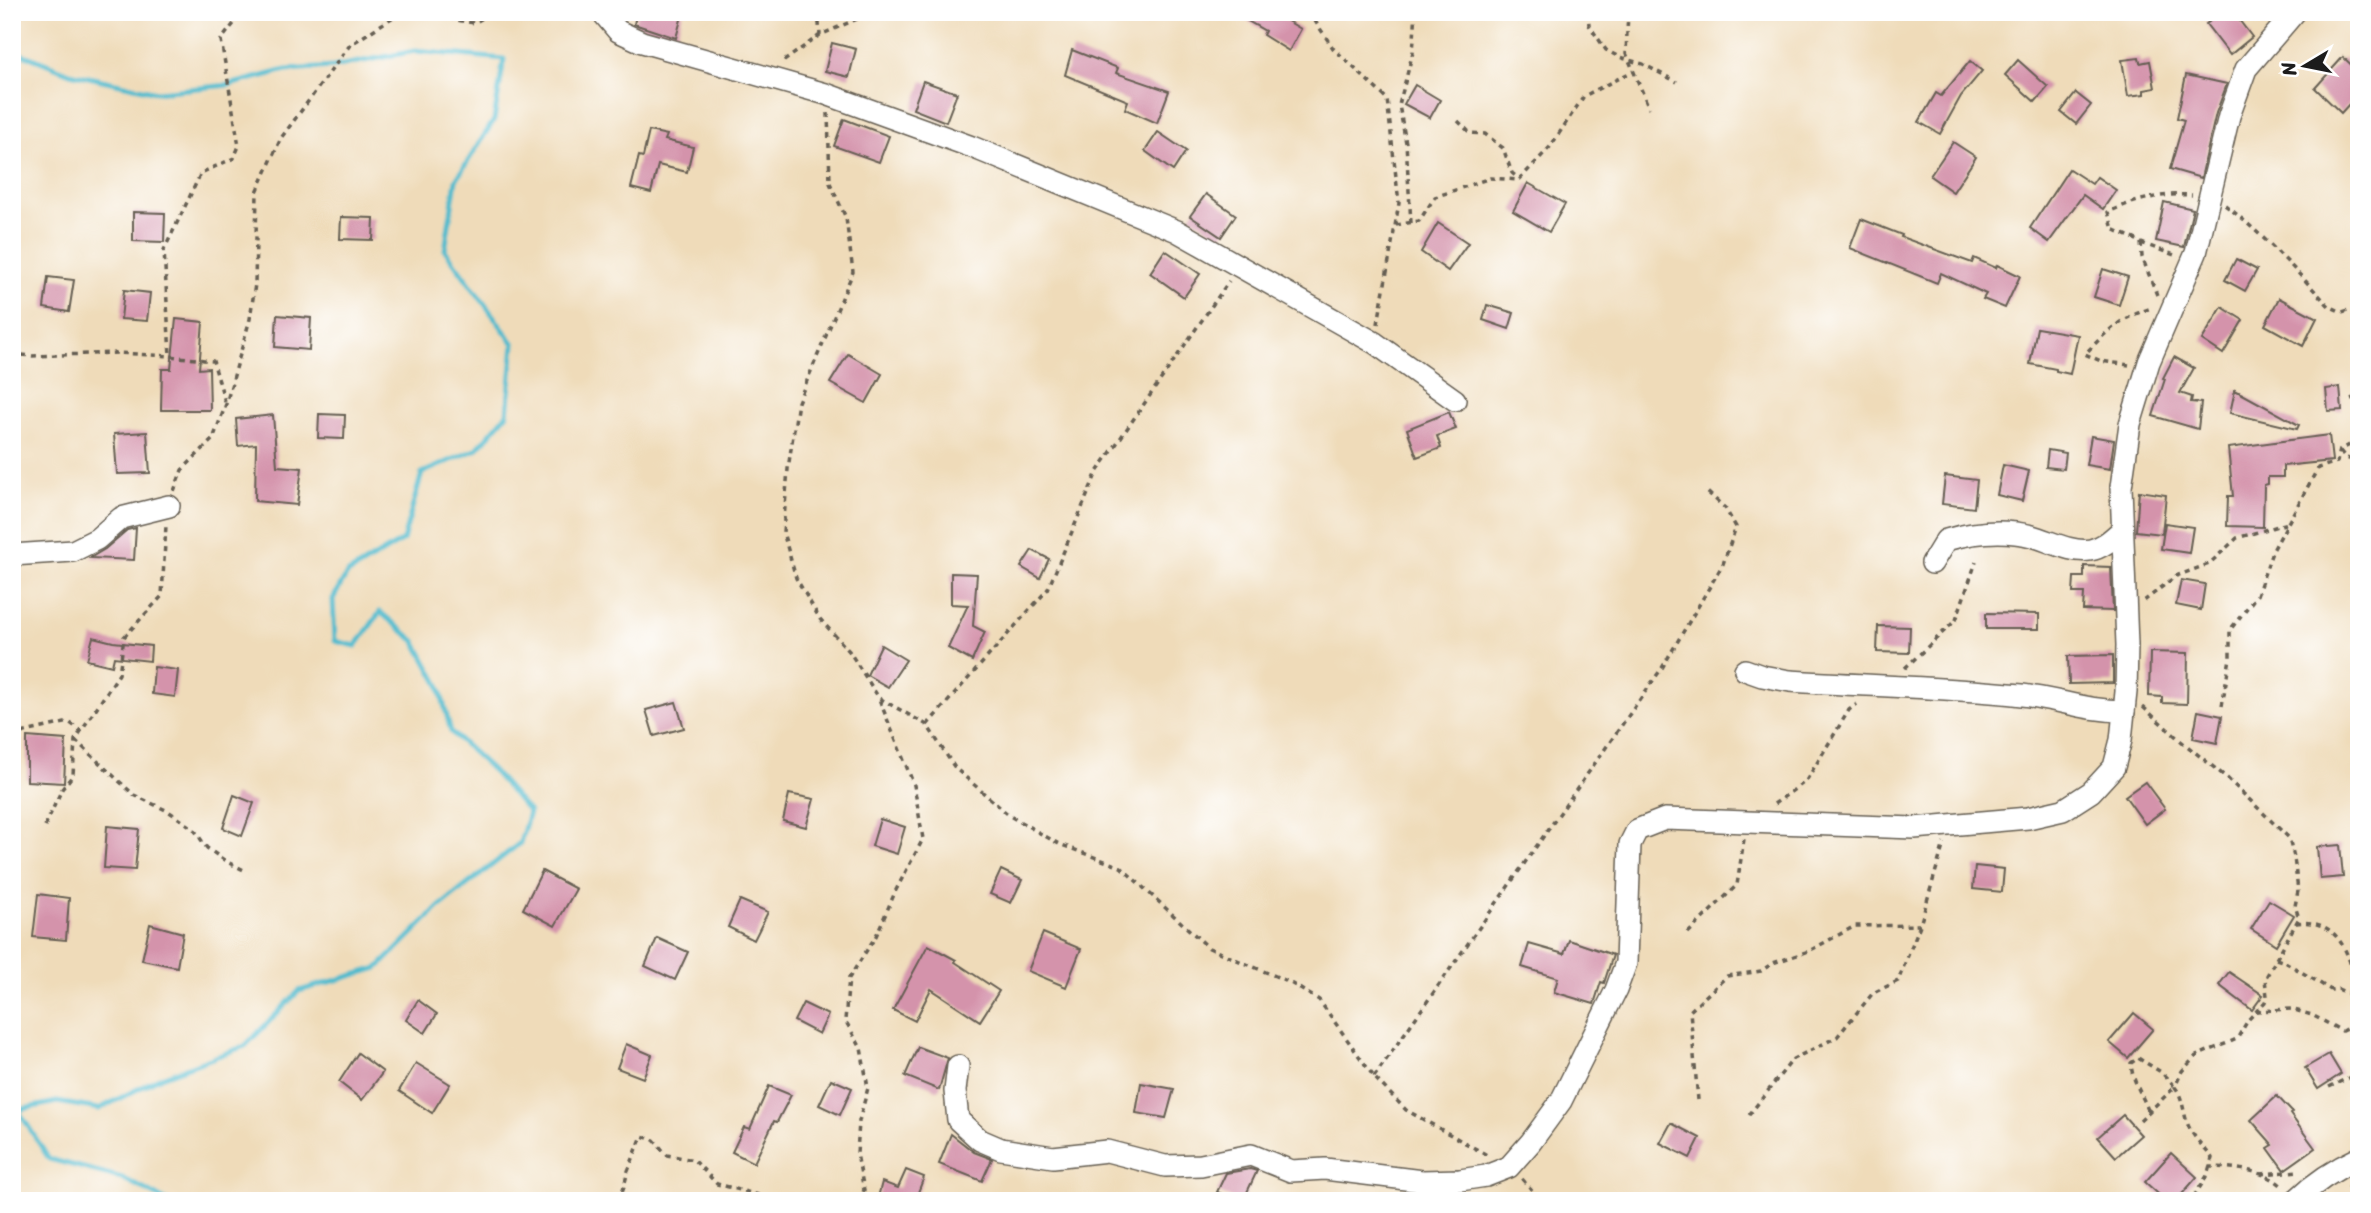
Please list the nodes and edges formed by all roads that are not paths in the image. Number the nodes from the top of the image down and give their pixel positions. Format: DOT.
graph roads {
  1 [pos="602,12"];
  2 [pos="2295,12"];
  3 [pos="1455,400"];
  4 [pos="169,506"];
  5 [pos="2122,530"];
  6 [pos="12,555"];
  7 [pos="1932,564"];
  8 [pos="1745,670"];
  9 [pos="2125,701"];
  10 [pos="958,1066"];
  11 [pos="2359,1158"];
  12 [pos="2295,1201"];
  1 -- 3 [label="street"];
  2 -- 5 [label="street"];
  4 -- 6 [label="street"];
  5 -- 7 [label="street"];
  5 -- 9 [label="street"];
  8 -- 9 [label="street"];
  9 -- 10 [label="street"];
  11 -- 12 [label="street"];
}
